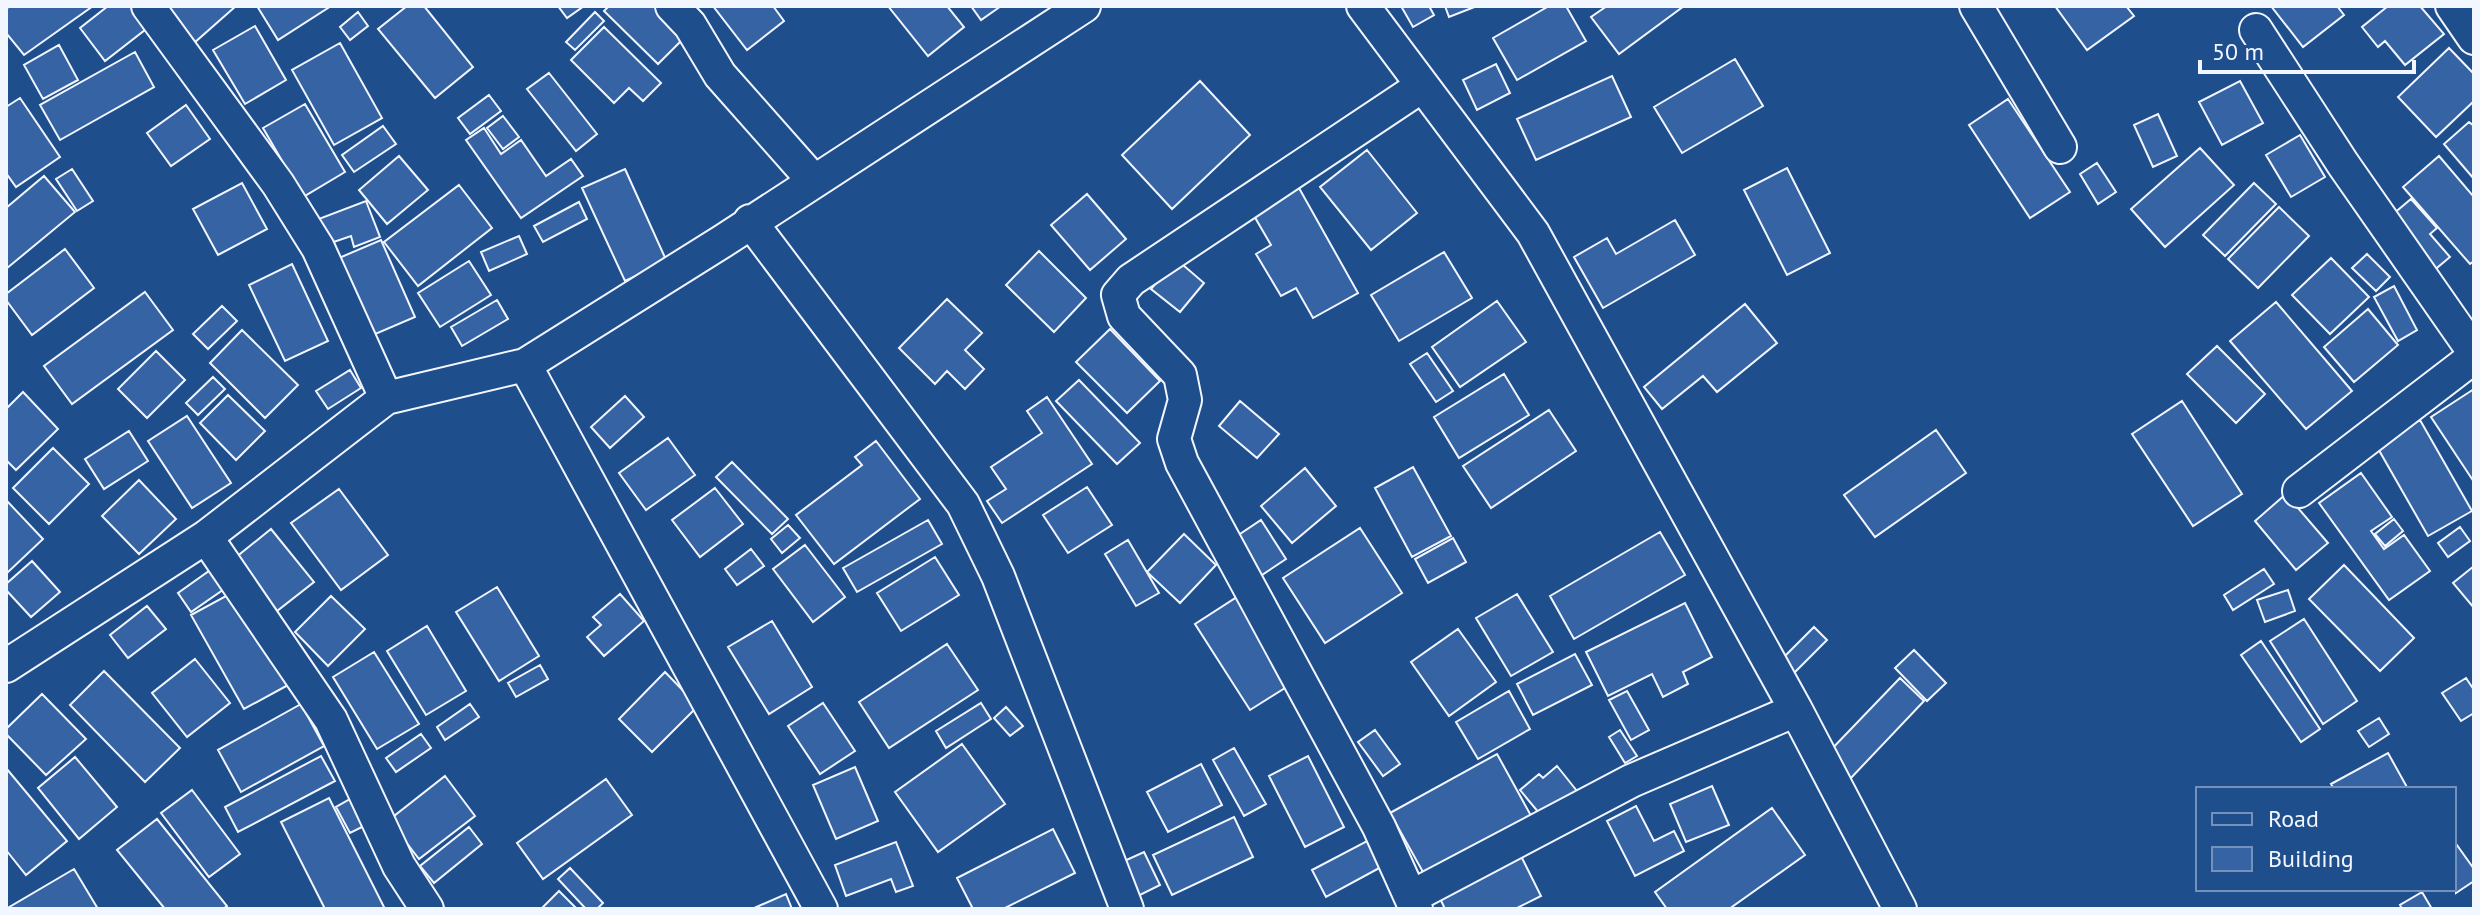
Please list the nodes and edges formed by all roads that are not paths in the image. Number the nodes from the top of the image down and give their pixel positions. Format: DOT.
graph roads {
  1 [pos="148,6"];
  2 [pos="672,6"];
  3 [pos="1363,6"];
  4 [pos="1976,6"];
  5 [pos="2452,6"];
  6 [pos="1067,10"];
  7 [pos="2256,30"];
  8 [pos="2474,38"];
  9 [pos="1422,86"];
  10 [pos="2060,147"];
  11 [pos="813,180"];
  12 [pos="750,221"];
  13 [pos="2465,317"];
  14 [pos="2474,354"];
  15 [pos="525,365"];
  16 [pos="386,398"];
  17 [pos="2299,491"];
  18 [pos="206,537"];
  19 [pos="6,666"];
  20 [pos="1796,710"];
  21 [pos="1413,903"];
  22 [pos="427,909"];
  23 [pos="821,909"];
  24 [pos="1127,909"];
  25 [pos="1900,909"];
  1 -- 16 [label="street"];
  2 -- 11 [label="street"];
  3 -- 9 [label="street"];
  4 -- 10 [label="street"];
  5 -- 8 [label="street"];
  6 -- 11 [label="street"];
  7 -- 13 [label="street"];
  9 -- 20 [label="street"];
  9 -- 21 [label="street"];
  11 -- 12 [label="street"];
  12 -- 15 [label="street"];
  12 -- 24 [label="street"];
  13 -- 14 [label="street"];
  14 -- 17 [label="street"];
  15 -- 16 [label="street"];
  15 -- 23 [label="street"];
  16 -- 18 [label="street"];
  18 -- 19 [label="street"];
  18 -- 22 [label="street"];
  20 -- 21 [label="street"];
  20 -- 25 [label="street"];
}
